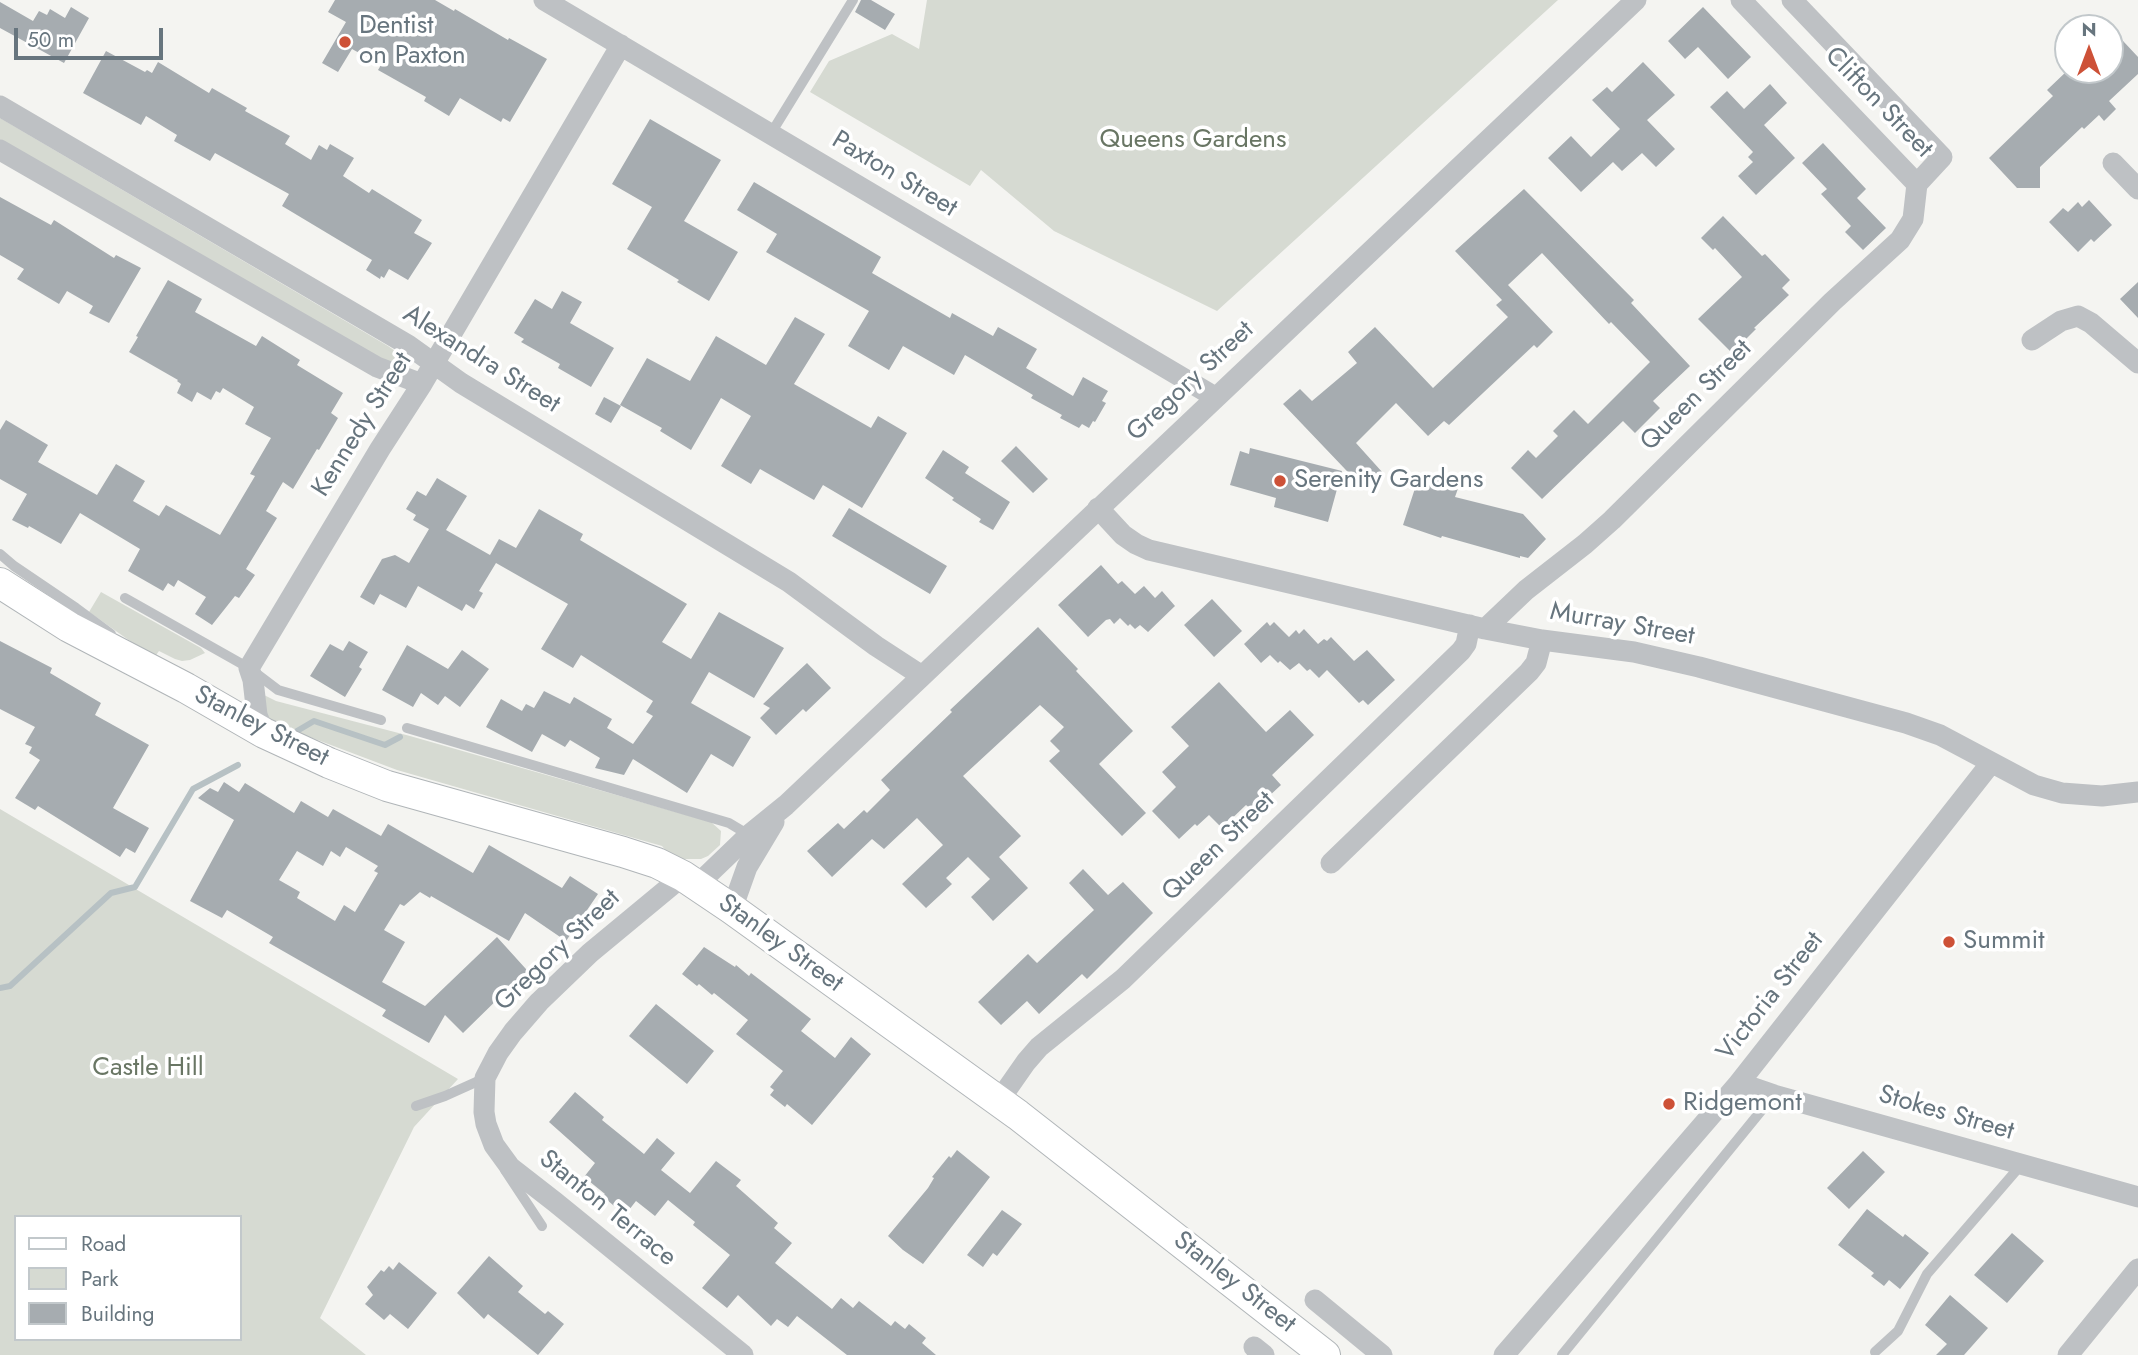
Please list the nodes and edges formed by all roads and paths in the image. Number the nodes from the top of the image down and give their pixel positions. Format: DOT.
graph roads {
  1 [pos="544,0"];
  2 [pos="853,0"];
  3 [pos="1636,0"];
  4 [pos="1741,0"];
  5 [pos="1792,0"];
  6 [pos="621,45"];
  7 [pos="0,106"];
  8 [pos="770,135"];
  9 [pos="0,150"];
  10 [pos="2113,163"];
  11 [pos="1917,184"];
  12 [pos="2138,189"];
  13 [pos="2032,340"];
  14 [pos="2138,363"];
  15 [pos="433,365"];
  16 [pos="422,384"];
  17 [pos="1215,397"];
  18 [pos="1098,508"];
  19 [pos="0,554"];
  20 [pos="0,583"];
  21 [pos="125,598"];
  22 [pos="1477,627"];
  23 [pos="1542,640"];
  24 [pos="249,668"];
  25 [pos="158,673"];
  26 [pos="922,676"];
  27 [pos="381,720"];
  28 [pos="407,728"];
  29 [pos="264,733"];
  30 [pos="1991,763"];
  31 [pos="2138,792"];
  32 [pos="786,805"];
  33 [pos="749,835"];
  34 [pos="1331,863"];
  35 [pos="690,881"];
  36 [pos="732,909"];
  37 [pos="485,1078"];
  38 [pos="1739,1083"];
  39 [pos="1774,1095"];
  40 [pos="998,1102"];
  41 [pos="416,1106"];
  42 [pos="494,1145"];
  43 [pos="2021,1165"];
  44 [pos="2138,1197"];
  45 [pos="542,1226"];
  46 [pos="2138,1269"];
  47 [pos="1315,1300"];
  48 [pos="734,1352"];
  49 [pos="1875,1352"];
  50 [pos="1325,1355"];
  51 [pos="1382,1355"];
  52 [pos="1504,1355"];
  53 [pos="1562,1355"];
  54 [pos="2068,1355"];
  1 -- 6 [label="street, Paxton Street"];
  2 -- 8 [label="lane"];
  3 -- 17 [label="street, Gregory Street"];
  4 -- 11 [label="street, Clifton Street"];
  5 -- 11 [label="street, Clifton Street"];
  6 -- 8 [label="street, Paxton Street"];
  6 -- 15 [label="street, Kennedy Street"];
  7 -- 15 [label="street, Alexandra Street"];
  8 -- 17 [label="street, Paxton Street"];
  9 -- 16 [label="street, Alexandra Street"];
  10 -- 12 [label="street"];
  11 -- 22 [label="street, Queen Street"];
  13 -- 14 [label="street"];
  15 -- 16 [label="street, Kennedy Street"];
  15 -- 26 [label="street, Alexandra Street"];
  16 -- 24 [label="street, Kennedy Street"];
  17 -- 18 [label="street, Gregory Street"];
  18 -- 22 [label="street, Murray Street"];
  18 -- 26 [label="street, Gregory Street"];
  19 -- 25 [label="lane, Stanley Street"];
  20 -- 25 [label="main road, Stanley Street"];
  21 -- 24 [label="lane"];
  22 -- 23 [label="street, Murray Street"];
  22 -- 40 [label="street, Queen Street"];
  23 -- 30 [label="street, Murray Street"];
  23 -- 34 [label="street"];
  24 -- 27 [label="lane"];
  24 -- 29 [label="street"];
  25 -- 29 [label="main road, Stanley Street"];
  26 -- 32 [label="street, Gregory Street"];
  28 -- 33 [label="lane"];
  29 -- 35 [label="main road, Stanley Street"];
  30 -- 31 [label="street, Murray Street"];
  30 -- 38 [label="street, Victoria Street"];
  32 -- 33 [label="street, Gregory Street"];
  32 -- 36 [label="street, Gregory Street"];
  33 -- 35 [label="street, Gregory Street"];
  35 -- 36 [label="main road, Stanley Street"];
  35 -- 37 [label="street, Gregory Street"];
  36 -- 40 [label="main road, Stanley Street"];
  37 -- 41 [label="lane"];
  37 -- 42 [label="street, Stanton Terrace"];
  38 -- 39 [label="street, Stokes Street"];
  38 -- 52 [label="street, Victoria Street"];
  39 -- 43 [label="street, Stokes Street"];
  39 -- 53 [label="lane"];
  40 -- 50 [label="main road, Stanley Street"];
  42 -- 45 [label="lane"];
  42 -- 48 [label="street, Stanton Terrace"];
  43 -- 44 [label="street, Stokes Street"];
  43 -- 49 [label="lane"];
  46 -- 54 [label="street"];
  47 -- 51 [label="street, Stanley Street"];
}
